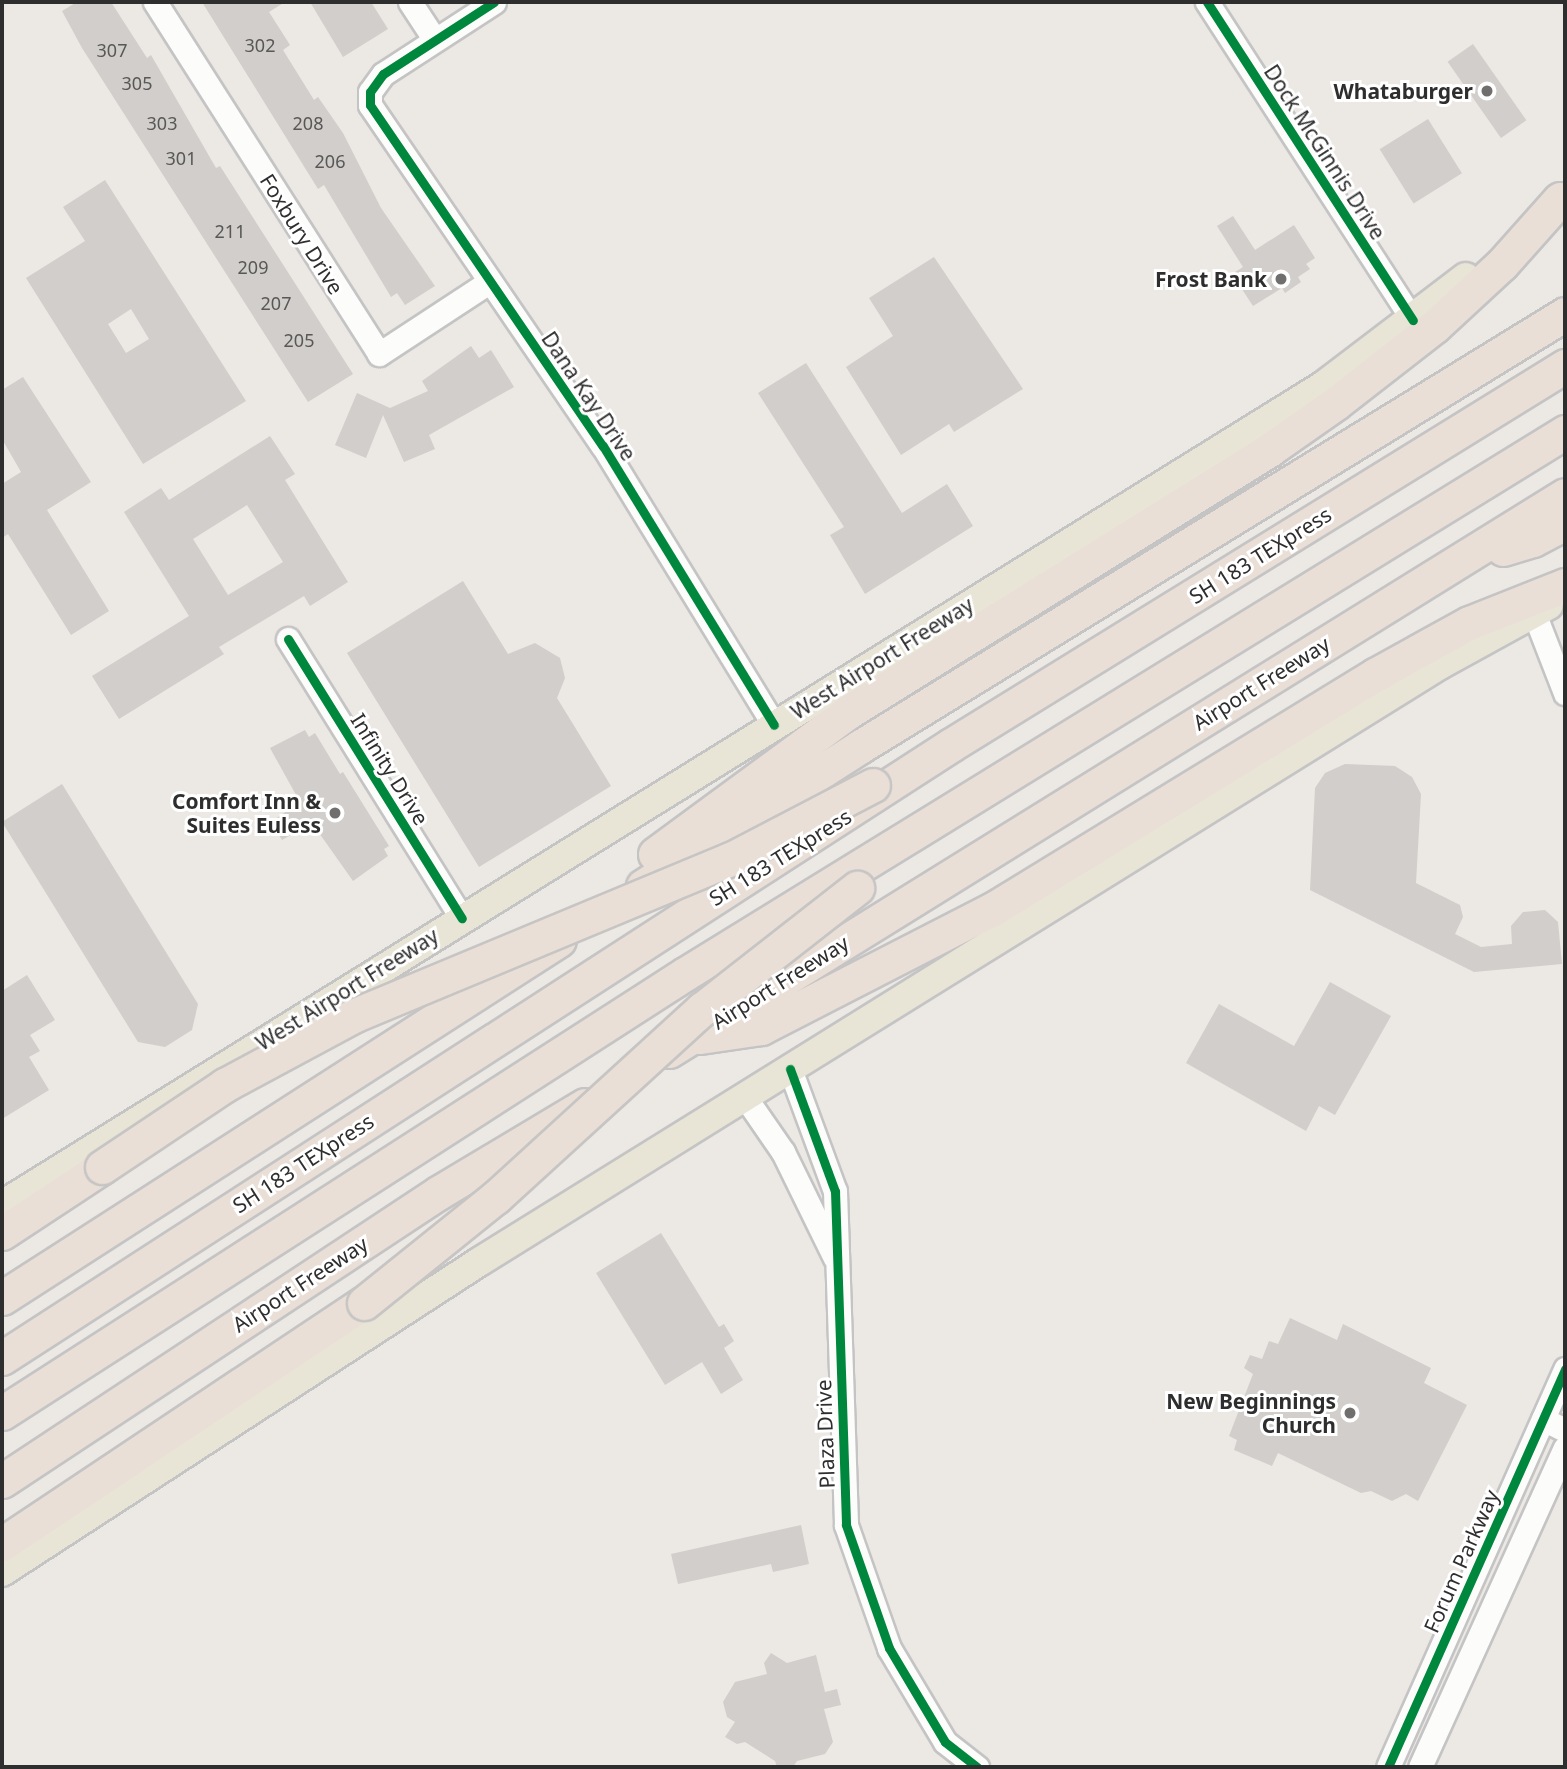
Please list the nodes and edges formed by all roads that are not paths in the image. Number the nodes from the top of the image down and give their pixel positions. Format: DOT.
graph roads {
  1 [pos="155,2"];
  2 [pos="410,2"];
  3 [pos="494,2"];
  4 [pos="1207,2"];
  5 [pos="435,40"];
  6 [pos="1563,197"];
  7 [pos="489,282"];
  8 [pos="1565,314"];
  9 [pos="1413,320"];
  10 [pos="1565,366"];
  11 [pos="1565,432"];
  12 [pos="1565,495"];
  13 [pos="1565,523"];
  14 [pos="1446,565"];
  15 [pos="1565,584"];
  16 [pos="1565,597"];
  17 [pos="1534,613"];
  18 [pos="288,639"];
  19 [pos="1565,693"];
  20 [pos="774,726"];
  21 [pos="877,790"];
  22 [pos="852,881"];
  23 [pos="462,918"];
  24 [pos="589,921"];
  25 [pos="687,1039"];
  26 [pos="790,1069"];
  27 [pos="745,1097"];
  28 [pos="2,1205"];
  29 [pos="2,1233"];
  30 [pos="837,1262"];
  31 [pos="2,1298"];
  32 [pos="2,1358"];
  33 [pos="1565,1369"];
  34 [pos="10,1410"];
  35 [pos="1543,1419"];
  36 [pos="1565,1430"];
  37 [pos="1565,1448"];
  38 [pos="2,1481"];
  39 [pos="2,1544"];
  40 [pos="2,1572"];
  41 [pos="977,1767"];
  42 [pos="1388,1767"];
  43 [pos="1420,1767"];
  1 -- 7 [label="street, Foxbury Drive"];
  2 -- 5 [label="street"];
  3 -- 5 [label="street"];
  4 -- 9 [label="street, Dock McGinnis Drive"];
  5 -- 7 [label="street, Dana Kay Drive"];
  6 -- 9 [label="main road, West Airport Freeway"];
  6 -- 24 [label="highway"];
  7 -- 20 [label="street, Dana Kay Drive"];
  8 -- 24 [label="highway"];
  9 -- 20 [label="main road, West Airport Freeway"];
  10 -- 21 [label="highway, SH 183 TEXpress"];
  11 -- 22 [label="highway"];
  12 -- 14 [label="highway, Airport Freeway"];
  13 -- 14 [label="highway"];
  14 -- 25 [label="highway, Airport Freeway"];
  15 -- 25 [label="highway"];
  16 -- 17 [label="main road"];
  17 -- 19 [label="street"];
  17 -- 26 [label="main road"];
  18 -- 23 [label="street, Infinity Drive"];
  20 -- 23 [label="main road, West Airport Freeway"];
  21 -- 29 [label="highway, bridge"];
  21 -- 32 [label="highway, SH 183 TEXpress"];
  22 -- 34 [label="highway"];
  22 -- 39 [label="highway, bridge"];
  23 -- 28 [label="main road, West Airport Freeway"];
  24 -- 31 [label="highway"];
  25 -- 38 [label="highway, Airport Freeway"];
  26 -- 27 [label="main road"];
  26 -- 30 [label="street, Plaza Drive"];
  27 -- 30 [label="street, Plaza Drive"];
  27 -- 40 [label="main road"];
  30 -- 41 [label="street, Plaza Drive"];
  33 -- 35 [label="street, Forum Parkway"];
  35 -- 36 [label="street"];
  35 -- 42 [label="street, Forum Parkway"];
  37 -- 43 [label="street"];
}
